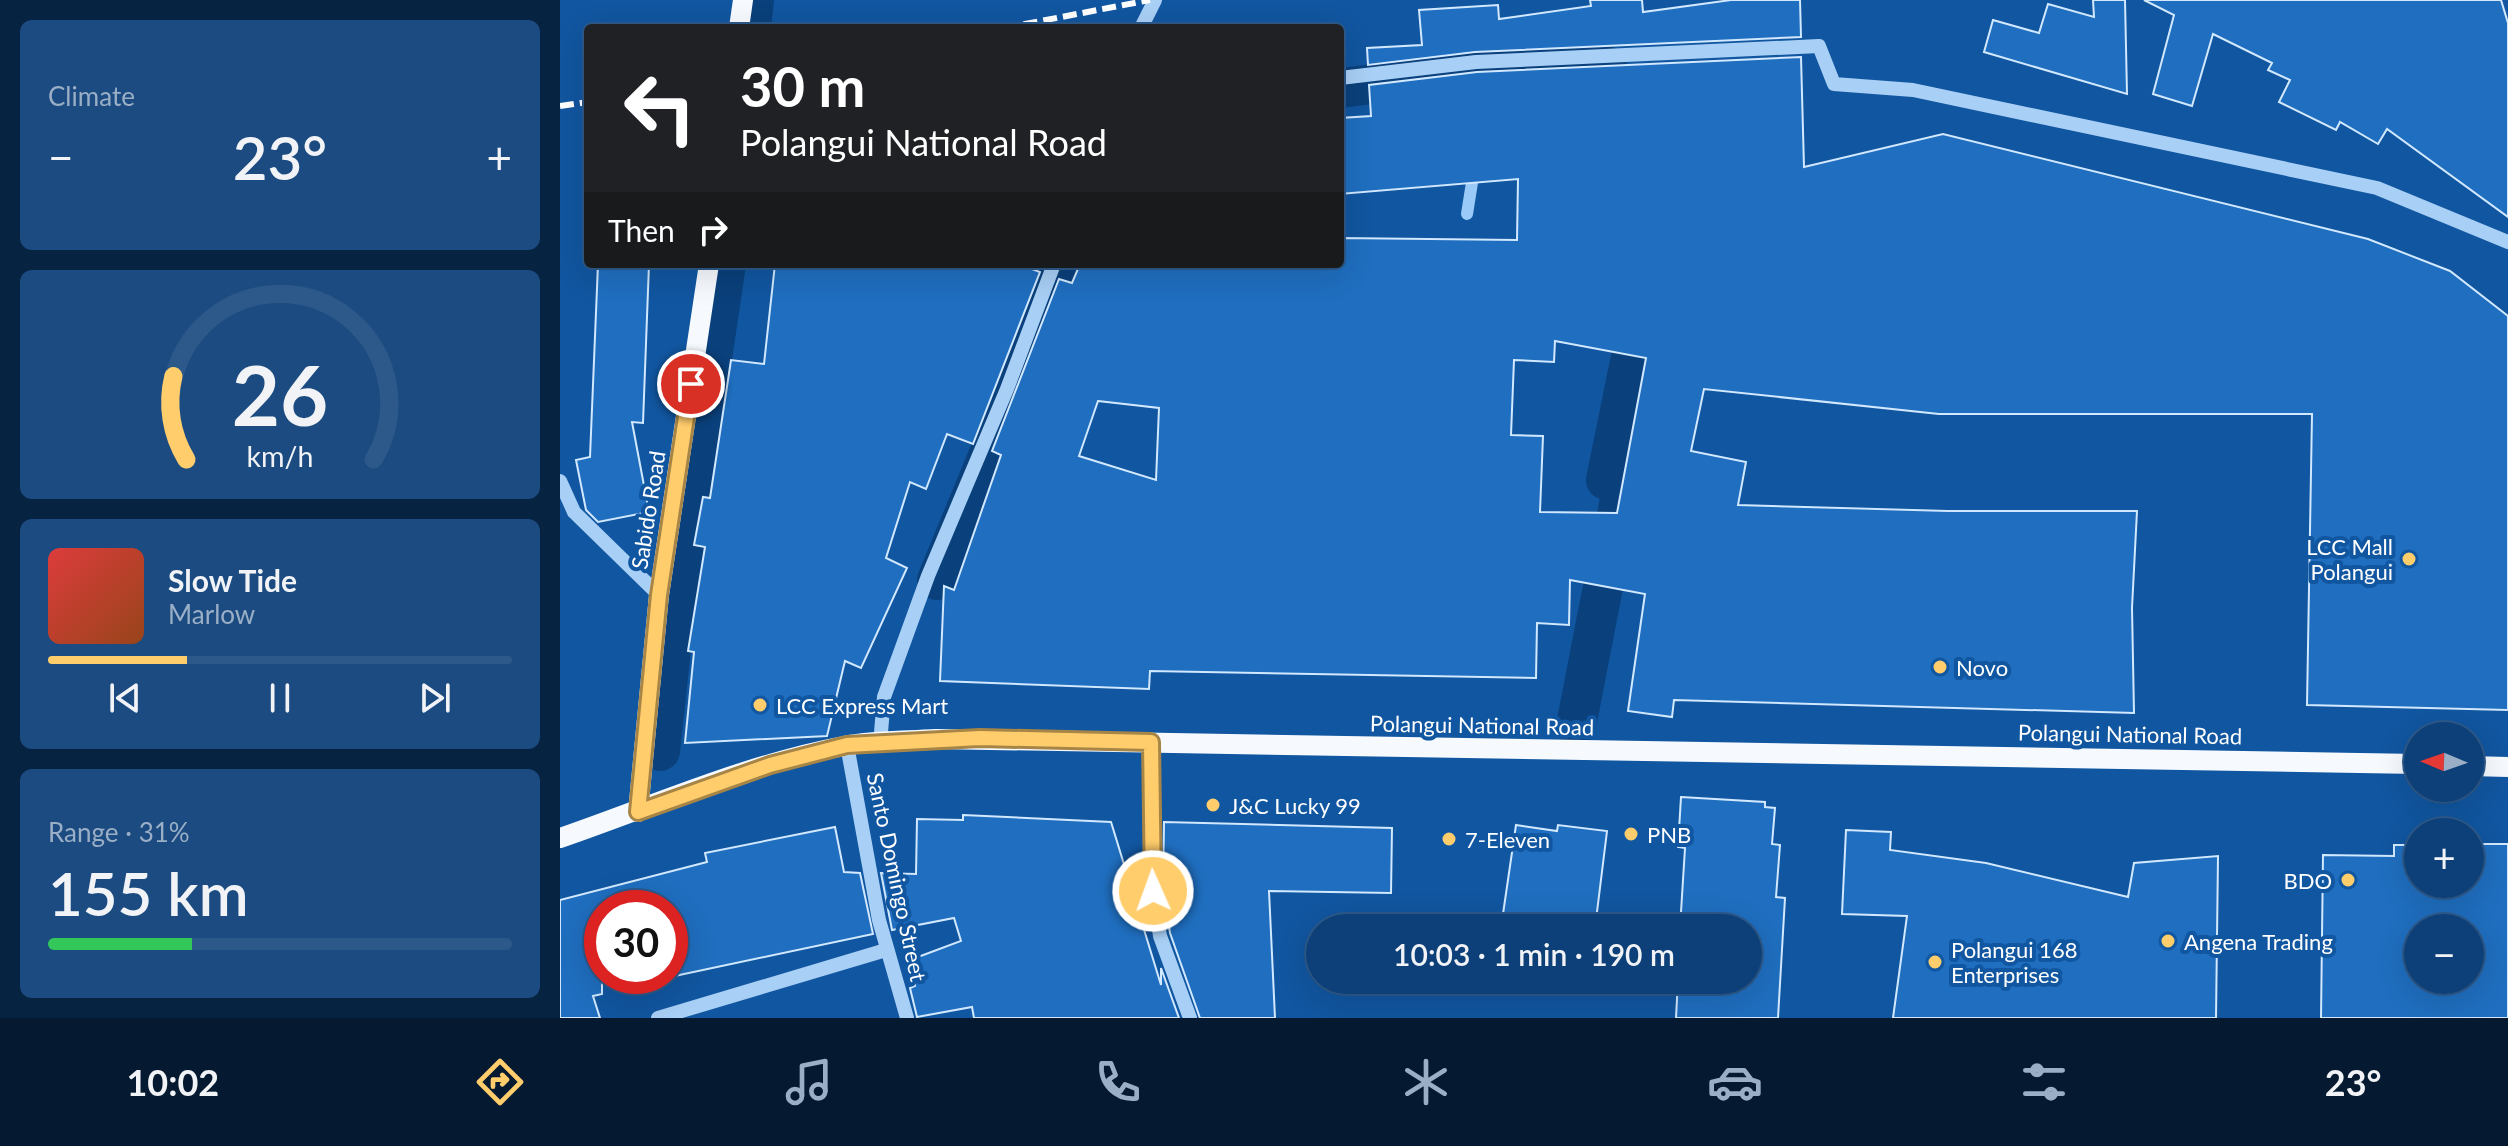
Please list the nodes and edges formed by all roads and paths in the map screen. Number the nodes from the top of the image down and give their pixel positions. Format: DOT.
graph roads {
  1 [pos="743,0"];
  2 [pos="1155,0"];
  3 [pos="740,24"];
  4 [pos="1143,24"];
  5 [pos="1344,78"];
  6 [pos="2508,242"];
  7 [pos="708,268"];
  8 [pos="1052,268"];
  9 [pos="560,481"];
  10 [pos="659,595"];
  11 [pos="1151,742"];
  12 [pos="880,744"];
  13 [pos="847,745"];
  14 [pos="2404,764"];
  15 [pos="2484,766"];
  16 [pos="2508,767"];
  17 [pos="638,812"];
  18 [pos="560,838"];
  19 [pos="886,950"];
  20 [pos="658,1018"];
  21 [pos="907,1018"];
  22 [pos="1190,1018"];
  1 -- 3 [label="main road"];
  2 -- 4 [label="street"];
  5 -- 6 [label="street"];
  7 -- 10 [label="main road, Sabido Road"];
  8 -- 12 [label="street"];
  9 -- 10 [label="street"];
  10 -- 17 [label="main road, Sabido Road"];
  11 -- 12 [label="main road, Polangui National Road"];
  11 -- 14 [label="main road, Polangui National Road"];
  11 -- 22 [label="street"];
  12 -- 13 [label="main road, Polangui National Road"];
  13 -- 17 [label="main road, Polangui National Road"];
  13 -- 19 [label="street, Santo Domingo Street"];
  15 -- 16 [label="main road"];
  17 -- 18 [label="main road, Polangui National Road"];
  19 -- 20 [label="street"];
  19 -- 21 [label="street, Santo Domingo Street"];
}
